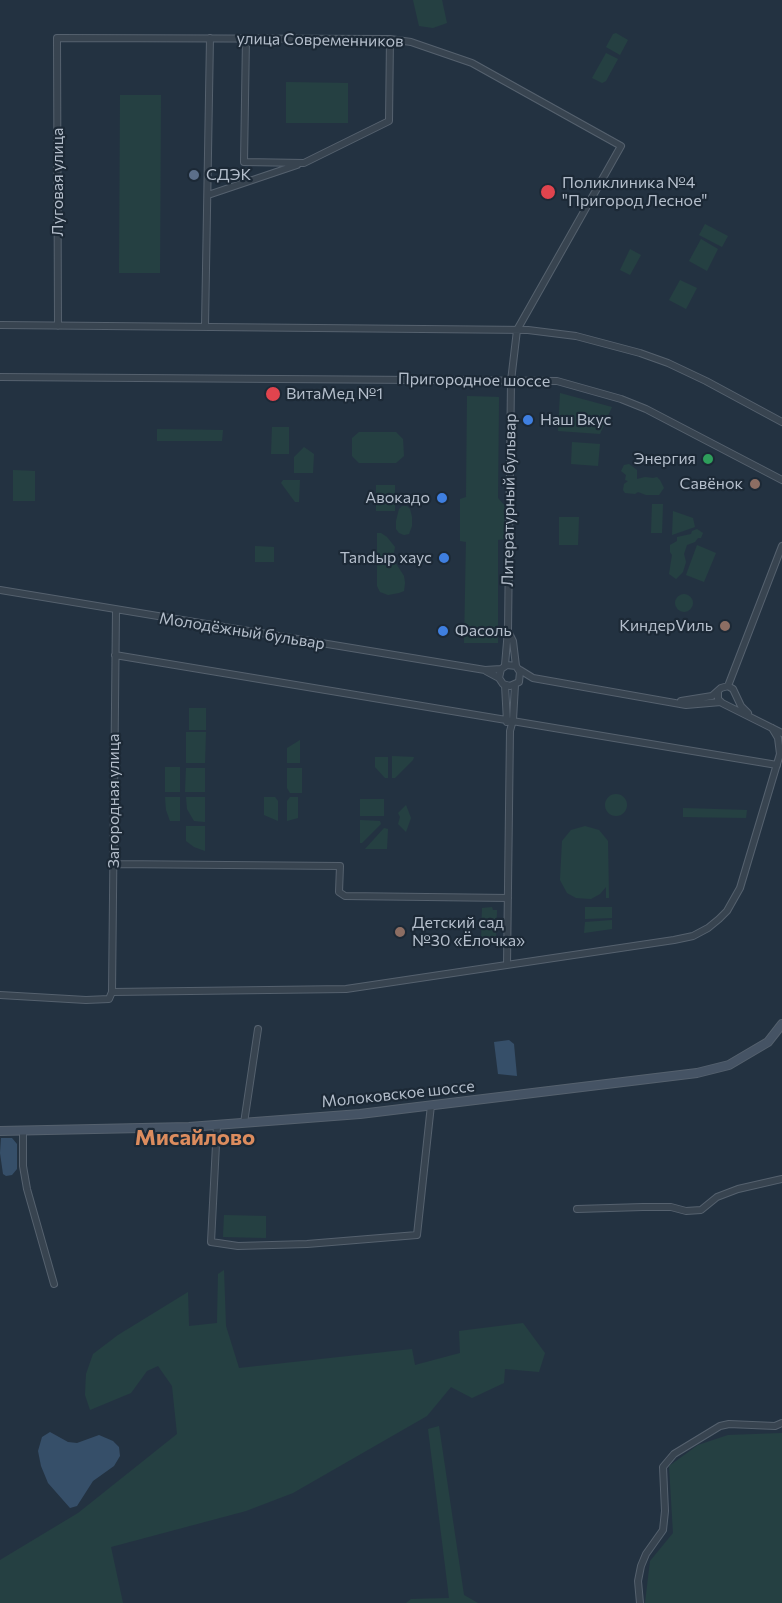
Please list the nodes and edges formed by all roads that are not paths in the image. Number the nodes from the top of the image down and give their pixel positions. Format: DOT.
graph roads {
  1 [pos="57,38"];
  2 [pos="210,38"];
  3 [pos="246,38"];
  4 [pos="390,39"];
  5 [pos="621,146"];
  6 [pos="304,163"];
  7 [pos="208,195"];
  8 [pos="0,325"];
  9 [pos="58,326"];
  10 [pos="205,326"];
  11 [pos="517,330"];
  12 [pos="0,377"];
  13 [pos="511,381"];
  14 [pos="782,422"];
  15 [pos="782,480"];
  16 [pos="782,546"];
  17 [pos="0,590"];
  18 [pos="116,610"];
  19 [pos="508,630"];
  20 [pos="115,655"];
  21 [pos="503,667"];
  22 [pos="518,668"];
  23 [pos="485,670"];
  24 [pos="499,678"];
  25 [pos="533,678"];
  26 [pos="517,683"];
  27 [pos="506,685"];
  28 [pos="728,686"];
  29 [pos="718,693"];
  30 [pos="735,697"];
  31 [pos="674,702"];
  32 [pos="722,703"];
  33 [pos="510,719"];
  34 [pos="756,720"];
  35 [pos="772,728"];
  36 [pos="782,733"];
  37 [pos="777,765"];
  38 [pos="114,864"];
  39 [pos="508,898"];
  40 [pos="507,965"];
  41 [pos="112,992"];
  42 [pos="0,995"];
  43 [pos="782,1024"];
  44 [pos="258,1029"];
  45 [pos="778,1037"];
  46 [pos="431,1106"];
  47 [pos="243,1123"];
  48 [pos="217,1125"];
  49 [pos="22,1130"];
  50 [pos="0,1131"];
  51 [pos="782,1179"];
  52 [pos="577,1209"];
  53 [pos="54,1284"];
  54 [pos="782,1423"];
  55 [pos="640,1603"];
  1 -- 2 [label="street, улица Современников"];
  1 -- 9 [label="street, Луговая улица"];
  2 -- 3 [label="street, улица Современников"];
  2 -- 7 [label="street"];
  3 -- 4 [label="street, улица Современников"];
  3 -- 6 [label="street"];
  4 -- 5 [label="street, улица Современников"];
  4 -- 6 [label="street"];
  5 -- 11 [label="street, Литературный бульвар"];
  6 -- 7 [label="street"];
  7 -- 10 [label="street"];
  8 -- 9 [label="street"];
  9 -- 10 [label="street"];
  10 -- 11 [label="street"];
  11 -- 13 [label="street, Литературный бульвар"];
  11 -- 14 [label="street"];
  12 -- 13 [label="street, Пригородное шоссе"];
  13 -- 15 [label="street, Пригородное шоссе"];
  13 -- 19 [label="street, Литературный бульвар"];
  16 -- 28 [label="street"];
  17 -- 18 [label="street, Молодёжный бульвар"];
  18 -- 20 [label="street, Загородная улица"];
  18 -- 23 [label="street, Молодёжный бульвар"];
  19 -- 21 [label="street, Литературный бульвар"];
  19 -- 22 [label="street, Литературный бульвар"];
  20 -- 33 [label="street"];
  20 -- 38 [label="street, Загородная улица"];
  21 -- 22 [label="street"];
  21 -- 23 [label="street, Молодёжный бульвар"];
  21 -- 24 [label="street"];
  22 -- 25 [label="street"];
  22 -- 26 [label="street"];
  23 -- 24 [label="street, Молодёжный бульвар"];
  24 -- 27 [label="street"];
  25 -- 26 [label="street"];
  25 -- 31 [label="street"];
  26 -- 27 [label="street"];
  26 -- 33 [label="street"];
  27 -- 33 [label="street"];
  28 -- 29 [label="street"];
  28 -- 30 [label="street"];
  29 -- 31 [label="street"];
  29 -- 32 [label="street"];
  30 -- 32 [label="street"];
  30 -- 34 [label="street"];
  31 -- 32 [label="street"];
  32 -- 34 [label="street"];
  33 -- 37 [label="street"];
  33 -- 39 [label="street"];
  34 -- 35 [label="street"];
  35 -- 36 [label="street"];
  35 -- 37 [label="street"];
  37 -- 40 [label="street"];
  38 -- 39 [label="street"];
  38 -- 41 [label="street, Загородная улица"];
  39 -- 40 [label="street"];
  40 -- 41 [label="street"];
  41 -- 42 [label="street"];
  43 -- 45 [label="main road, Молоковское шоссе"];
  44 -- 47 [label="street"];
  45 -- 46 [label="main road, Молоковское шоссе"];
  46 -- 47 [label="main road, Молоковское шоссе"];
  46 -- 48 [label="street"];
  47 -- 48 [label="main road, Молоковское шоссе"];
  48 -- 49 [label="main road, Молоковское шоссе"];
  49 -- 50 [label="main road, Молоковское шоссе"];
  49 -- 53 [label="street"];
  51 -- 52 [label="street"];
  54 -- 55 [label="street"];
}
